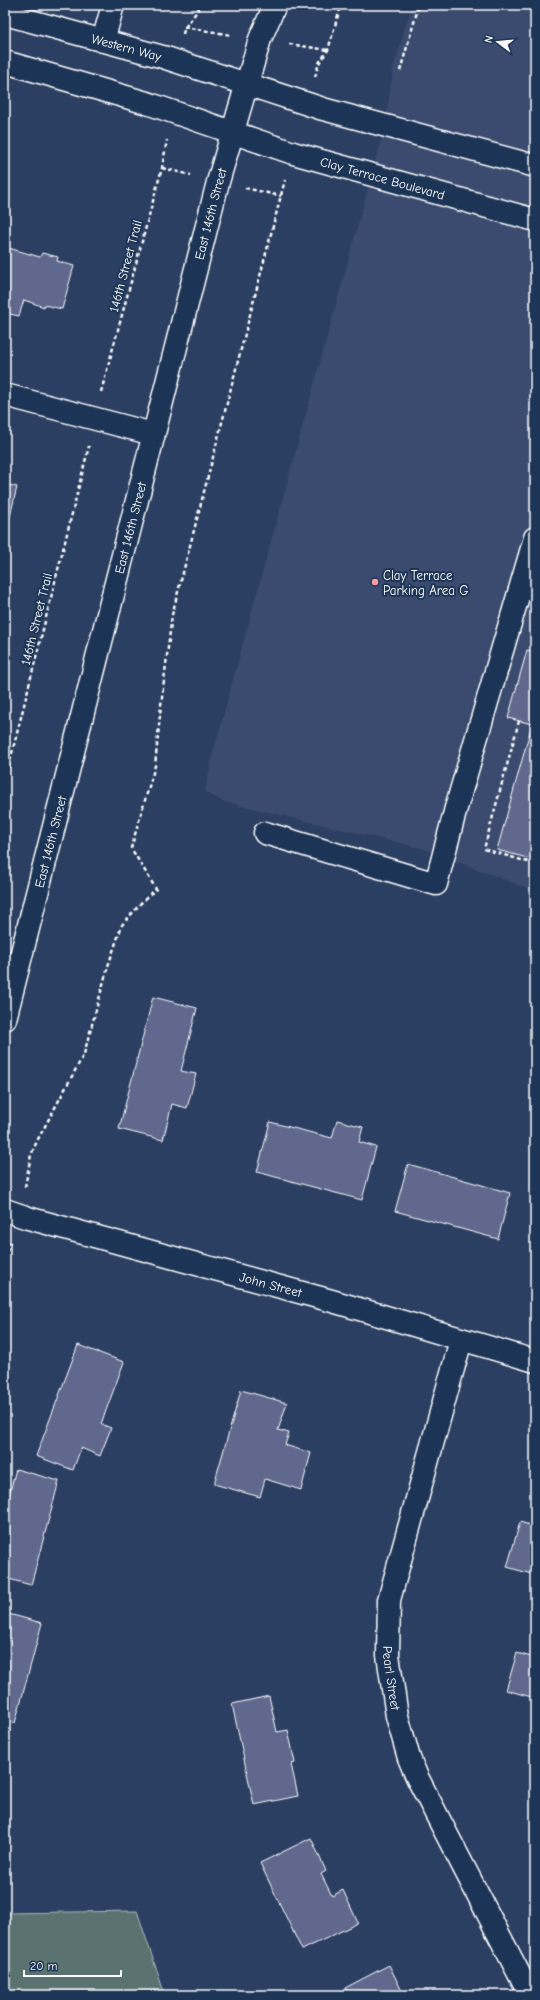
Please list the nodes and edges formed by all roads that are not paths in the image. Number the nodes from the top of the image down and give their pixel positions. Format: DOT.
graph roads {
  1 [pos="113,5"];
  2 [pos="264,5"];
  3 [pos="275,5"];
  4 [pos="5,14"];
  5 [pos="260,39"];
  6 [pos="103,41"];
  7 [pos="5,62"];
  8 [pos="246,85"];
  9 [pos="232,132"];
  10 [pos="535,166"];
  11 [pos="535,220"];
  12 [pos="5,395"];
  13 [pos="154,434"];
  14 [pos="535,538"];
  15 [pos="265,833"];
  16 [pos="5,1019"];
  17 [pos="5,1210"];
  18 [pos="461,1340"];
  19 [pos="535,1361"];
  20 [pos="530,1995"];
  1 -- 6 [label="street"];
  2 -- 5 [label="street, East 146th Street"];
  3 -- 5 [label="street, East 146th Street"];
  4 -- 6 [label="street, Western Way"];
  5 -- 8 [label="street, East 146th Street"];
  6 -- 8 [label="street, Western Way"];
  7 -- 9 [label="street"];
  8 -- 9 [label="street, East 146th Street"];
  8 -- 10 [label="street"];
  9 -- 11 [label="street, Clay Terrace Boulevard"];
  9 -- 13 [label="street, East 146th Street"];
  12 -- 13 [label="street"];
  13 -- 16 [label="street, East 146th Street"];
  14 -- 15 [label="street"];
  17 -- 18 [label="street, John Street"];
  18 -- 19 [label="street, John Street"];
  18 -- 20 [label="street, Pearl Street"];
}
